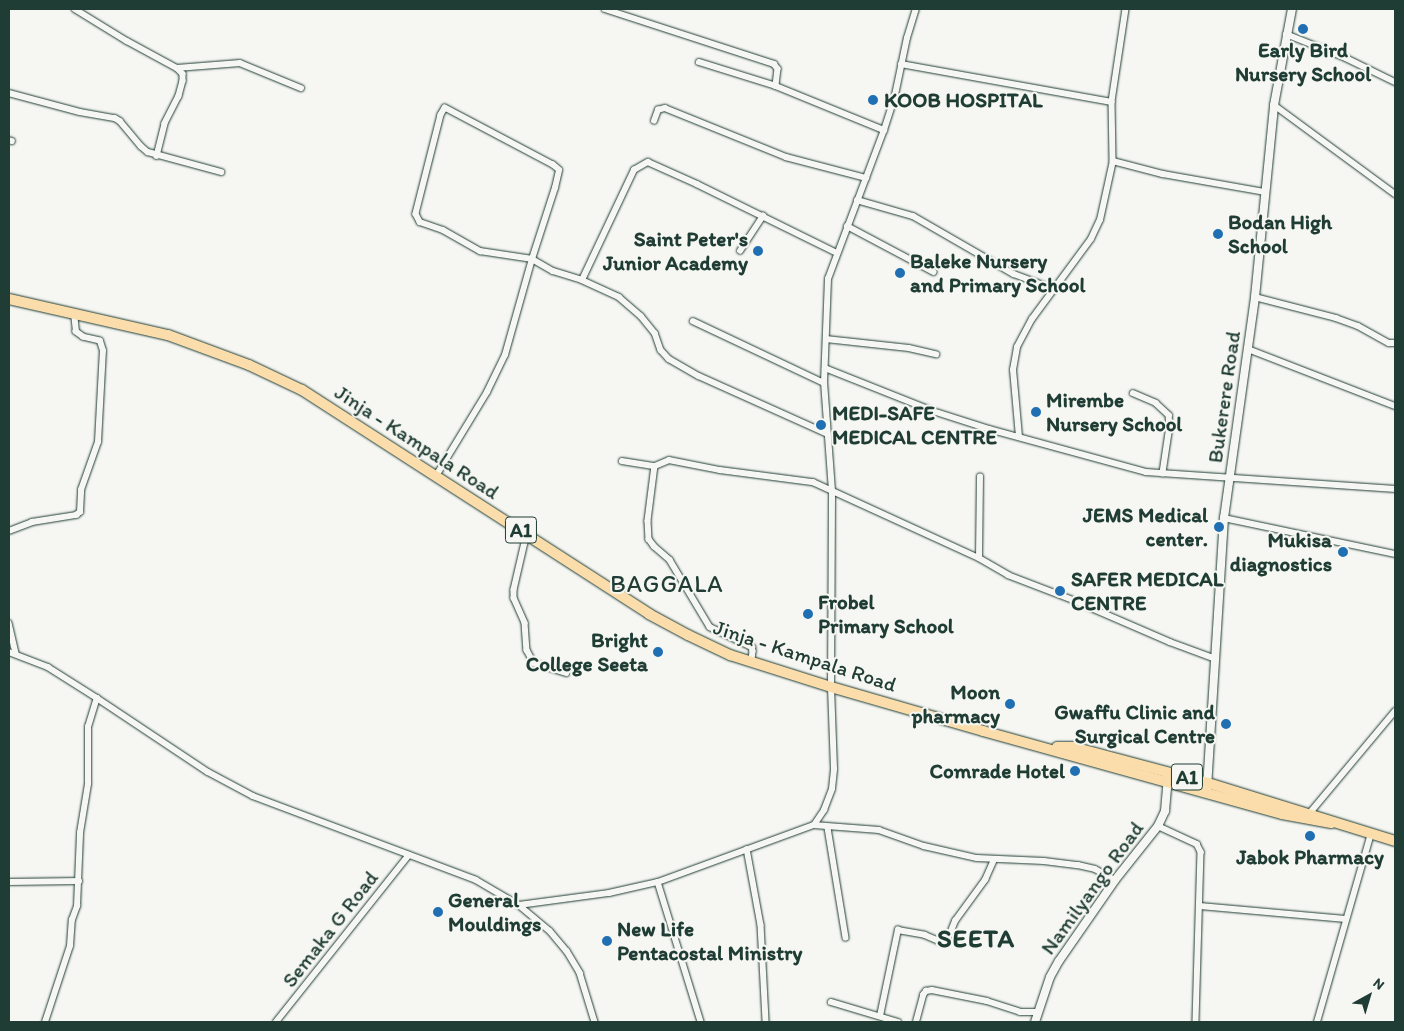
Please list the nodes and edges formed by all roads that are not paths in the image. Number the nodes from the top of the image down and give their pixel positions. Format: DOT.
graph roads {
  1 [pos="75,9"];
  2 [pos="605,9"];
  3 [pos="916,9"];
  4 [pos="1126,9"];
  5 [pos="1292,9"];
  6 [pos="1286,34"];
  7 [pos="698,62"];
  8 [pos="901,64"];
  9 [pos="177,68"];
  10 [pos="1395,82"];
  11 [pos="776,86"];
  12 [pos="301,88"];
  13 [pos="9,93"];
  14 [pos="1112,102"];
  15 [pos="1274,105"];
  16 [pos="654,120"];
  17 [pos="884,130"];
  18 [pos="157,156"];
  19 [pos="1113,161"];
  20 [pos="221,172"];
  21 [pos="866,178"];
  22 [pos="1265,192"];
  23 [pos="1395,194"];
  24 [pos="857,200"];
  25 [pos="763,216"];
  26 [pos="847,226"];
  27 [pos="740,251"];
  28 [pos="837,253"];
  29 [pos="532,259"];
  30 [pos="934,272"];
  31 [pos="582,280"];
  32 [pos="1054,289"];
  33 [pos="1255,297"];
  34 [pos="9,300"];
  35 [pos="74,314"];
  36 [pos="693,321"];
  37 [pos="826,339"];
  38 [pos="1395,343"];
  39 [pos="1248,349"];
  40 [pos="936,354"];
  41 [pos="825,368"];
  42 [pos="824,383"];
  43 [pos="1133,393"];
  44 [pos="1395,406"];
  45 [pos="828,434"];
  46 [pos="1018,437"];
  47 [pos="622,461"];
  48 [pos="655,466"];
  49 [pos="1163,473"];
  50 [pos="436,476"];
  51 [pos="980,477"];
  52 [pos="1231,478"];
  53 [pos="1395,489"];
  54 [pos="832,491"];
  55 [pos="1224,518"];
  56 [pos="9,531"];
  57 [pos="527,534"];
  58 [pos="1395,554"];
  59 [pos="979,558"];
  60 [pos="9,623"];
  61 [pos="9,652"];
  62 [pos="16,653"];
  63 [pos="1216,659"];
  64 [pos="752,661"];
  65 [pos="566,673"];
  66 [pos="831,688"];
  67 [pos="97,698"];
  68 [pos="1395,711"];
  69 [pos="1167,777"];
  70 [pos="1207,787"];
  71 [pos="1309,814"];
  72 [pos="1331,823"];
  73 [pos="814,825"];
  74 [pos="1158,826"];
  75 [pos="828,828"];
  76 [pos="1372,834"];
  77 [pos="1395,841"];
  78 [pos="747,849"];
  79 [pos="409,855"];
  80 [pos="994,860"];
  81 [pos="1115,880"];
  82 [pos="79,881"];
  83 [pos="9,882"];
  84 [pos="658,882"];
  85 [pos="520,905"];
  86 [pos="1200,906"];
  87 [pos="1345,919"];
  88 [pos="846,938"];
  89 [pos="831,1002"];
  90 [pos="1038,1012"];
  91 [pos="880,1016"];
  92 [pos="45,1022"];
  93 [pos="276,1022"];
  94 [pos="595,1022"];
  95 [pos="702,1022"];
  96 [pos="766,1022"];
  97 [pos="898,1022"];
  98 [pos="916,1022"];
  99 [pos="1035,1022"];
  100 [pos="1196,1022"];
  101 [pos="1317,1022"];
  1 -- 9 [label="street"];
  2 -- 11 [label="street"];
  3 -- 8 [label="street"];
  4 -- 14 [label="street"];
  5 -- 6 [label="main road, Bukerere Road"];
  6 -- 10 [label="street"];
  6 -- 15 [label="main road, Bukerere Road"];
  7 -- 11 [label="street"];
  8 -- 14 [label="street"];
  8 -- 17 [label="street"];
  9 -- 12 [label="street"];
  9 -- 18 [label="street"];
  11 -- 17 [label="street"];
  13 -- 18 [label="street"];
  14 -- 19 [label="street"];
  15 -- 22 [label="main road, Bukerere Road"];
  15 -- 23 [label="street"];
  16 -- 21 [label="street"];
  17 -- 21 [label="street"];
  18 -- 20 [label="street"];
  19 -- 22 [label="street"];
  19 -- 32 [label="street"];
  21 -- 24 [label="street"];
  22 -- 33 [label="main road, Bukerere Road"];
  24 -- 26 [label="street"];
  24 -- 32 [label="street"];
  25 -- 27 [label="street"];
  25 -- 28 [label="street"];
  25 -- 31 [label="street"];
  26 -- 28 [label="street"];
  26 -- 30 [label="street"];
  28 -- 37 [label="street"];
  29 -- 29 [label="street"];
  29 -- 31 [label="street"];
  29 -- 50 [label="street"];
  31 -- 45 [label="street"];
  32 -- 46 [label="street"];
  33 -- 38 [label="street"];
  33 -- 39 [label="main road, Bukerere Road"];
  34 -- 35 [label="highway, Jinja - Kampala Road / A1"];
  35 -- 50 [label="highway, Jinja - Kampala Road / A1"];
  35 -- 56 [label="street"];
  36 -- 42 [label="street"];
  37 -- 40 [label="street"];
  37 -- 41 [label="street"];
  39 -- 44 [label="street"];
  39 -- 52 [label="main road, Bukerere Road"];
  41 -- 42 [label="street"];
  41 -- 46 [label="street"];
  42 -- 45 [label="street"];
  43 -- 49 [label="street"];
  45 -- 54 [label="street"];
  46 -- 49 [label="street"];
  47 -- 48 [label="street"];
  48 -- 54 [label="street"];
  48 -- 64 [label="street"];
  49 -- 52 [label="street"];
  50 -- 57 [label="highway, Jinja - Kampala Road / A1"];
  51 -- 59 [label="street"];
  52 -- 53 [label="street"];
  52 -- 55 [label="main road, Bukerere Road"];
  54 -- 59 [label="street"];
  54 -- 66 [label="street"];
  55 -- 58 [label="street"];
  55 -- 63 [label="main road, Bukerere Road"];
  57 -- 64 [label="highway, Jinja - Kampala Road / A1"];
  57 -- 65 [label="street"];
  59 -- 63 [label="street"];
  60 -- 62 [label="street"];
  61 -- 62 [label="street"];
  62 -- 67 [label="street"];
  63 -- 70 [label="main road, Bukerere Road"];
  64 -- 66 [label="highway, Jinja - Kampala Road / A1"];
  66 -- 69 [label="highway, Jinja - Kampala Road / A1"];
  66 -- 73 [label="street"];
  67 -- 79 [label="street"];
  67 -- 82 [label="street"];
  68 -- 71 [label="street"];
  69 -- 70 [label="highway, Jinja - Kampala Road / A1"];
  69 -- 74 [label="main road, Namilyango Road"];
  70 -- 71 [label="highway, Jinja - Kampala Road / A1"];
  70 -- 72 [label="highway, Jinja - Kampala Road / A1"];
  71 -- 72 [label="highway, Jinja - Kampala Road / A1"];
  72 -- 76 [label="highway, Jinja - Kampala Road / A1"];
  73 -- 75 [label="street"];
  73 -- 78 [label="street"];
  74 -- 81 [label="main road, Namilyango Road"];
  74 -- 86 [label="street"];
  75 -- 80 [label="street"];
  75 -- 88 [label="street"];
  76 -- 77 [label="highway, Jinja - Kampala Road / A1"];
  76 -- 87 [label="street"];
  78 -- 84 [label="street"];
  78 -- 96 [label="street"];
  79 -- 85 [label="street"];
  79 -- 93 [label="street, Semaka G Road"];
  80 -- 81 [label="street"];
  80 -- 91 [label="street"];
  81 -- 90 [label="main road, Namilyango Road"];
  82 -- 83 [label="street"];
  82 -- 92 [label="street"];
  84 -- 85 [label="street"];
  84 -- 95 [label="street"];
  85 -- 94 [label="street"];
  86 -- 87 [label="street"];
  86 -- 100 [label="street"];
  87 -- 101 [label="street"];
  89 -- 91 [label="street"];
  90 -- 98 [label="street"];
  90 -- 99 [label="main road, Namilyango Road"];
  91 -- 97 [label="street"];
}
